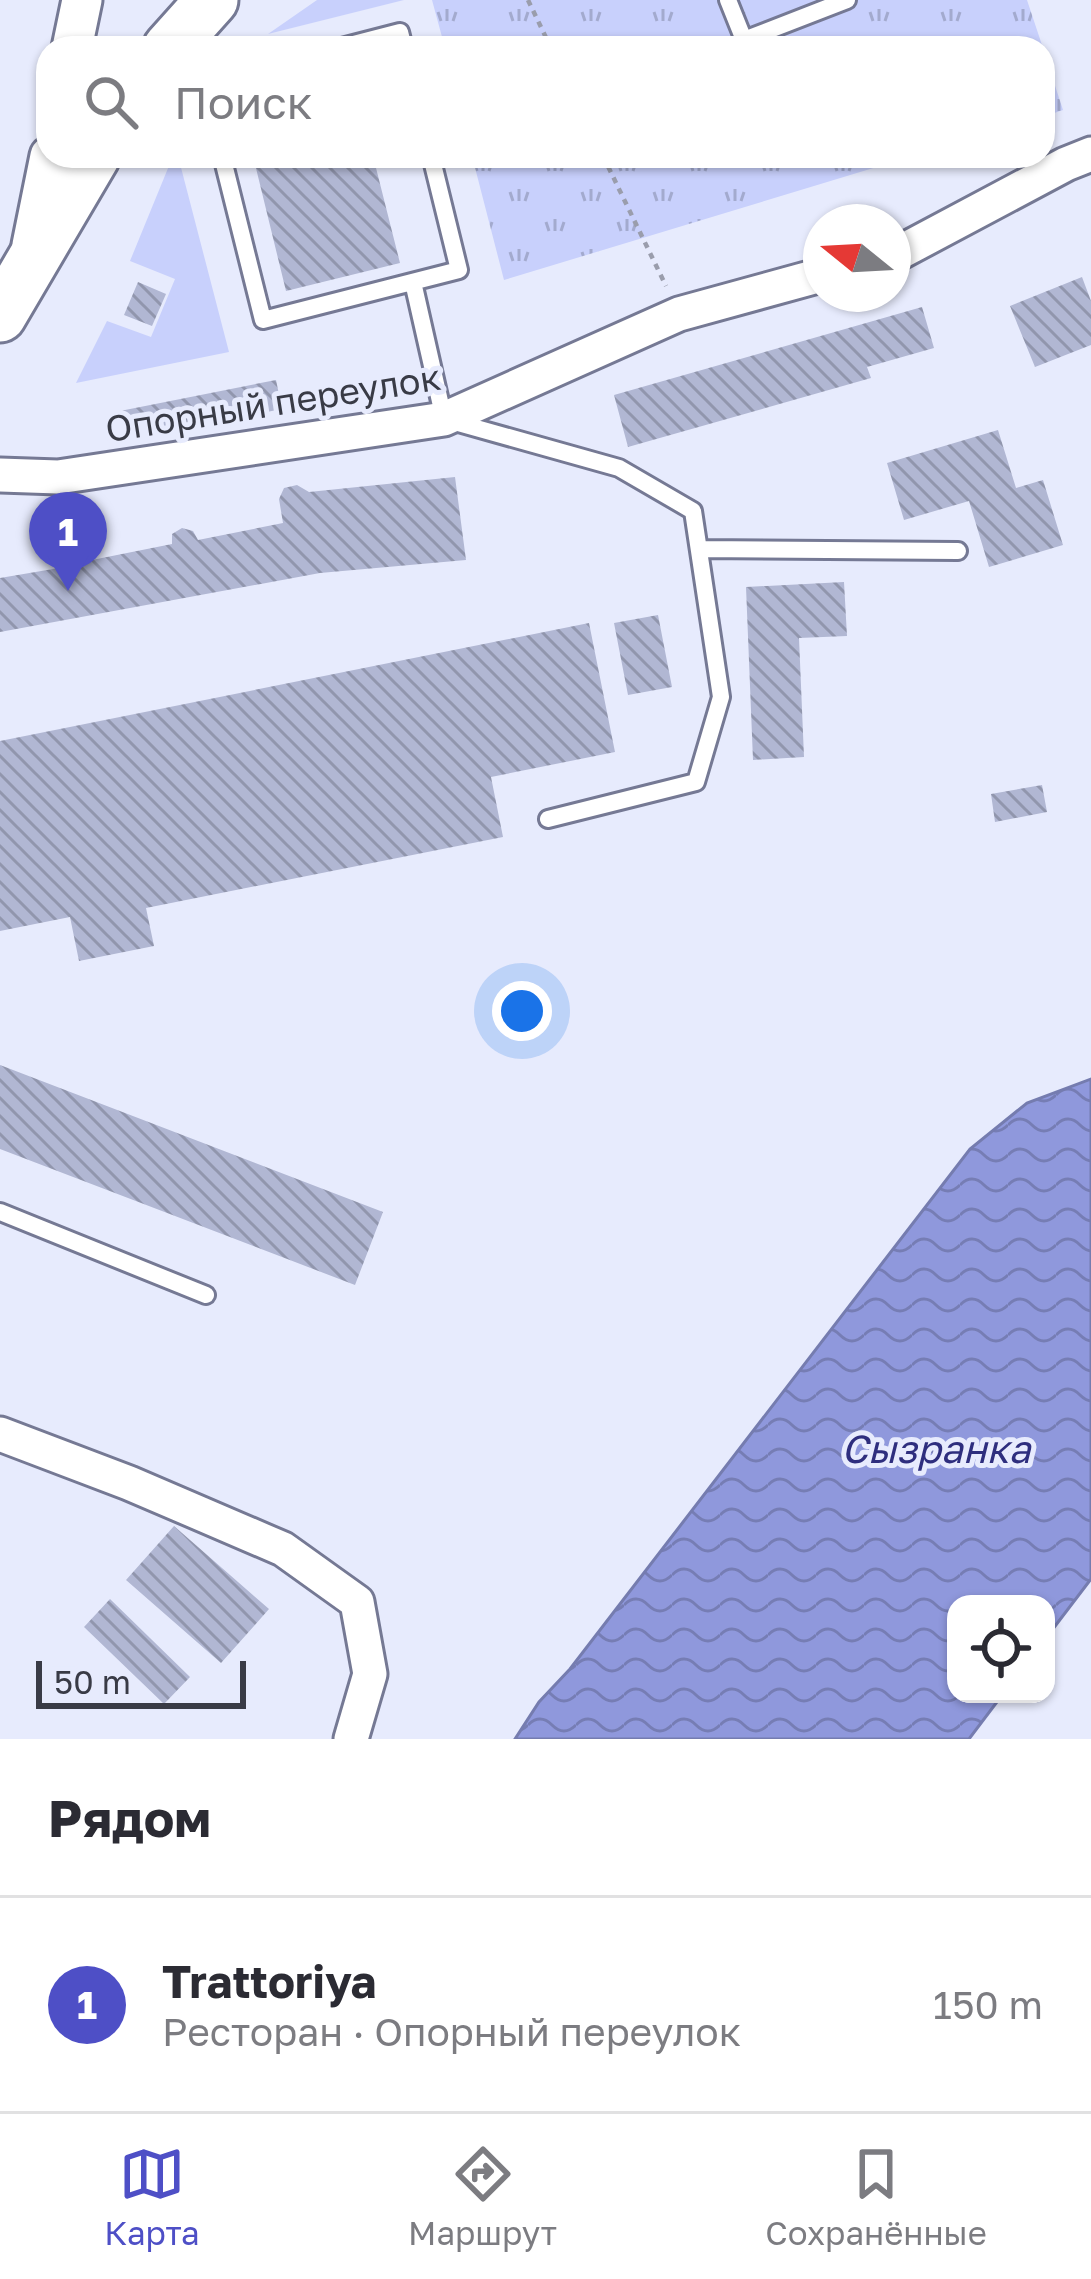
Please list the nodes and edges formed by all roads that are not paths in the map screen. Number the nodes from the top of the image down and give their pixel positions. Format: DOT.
graph roads {
  1 [pos="82,0"];
  2 [pos="212,0"];
  3 [pos="728,0"];
  4 [pos="847,0"];
  5 [pos="74,36"];
  6 [pos="180,36"];
  7 [pos="742,36"];
  8 [pos="754,36"];
  9 [pos="1091,154"];
  10 [pos="48,168"];
  11 [pos="87,168"];
  12 [pos="225,168"];
  13 [pos="434,168"];
  14 [pos="911,246"];
  15 [pos="27,269"];
  16 [pos="803,280"];
  17 [pos="413,282"];
  18 [pos="0,316"];
  19 [pos="444,419"];
  20 [pos="0,475"];
  21 [pos="699,550"];
  22 [pos="958,551"];
  23 [pos="548,819"];
  24 [pos="0,1212"];
  25 [pos="206,1295"];
  26 [pos="0,1434"];
  27 [pos="351,1739"];
  1 -- 5 [label="street"];
  2 -- 6 [label="main road"];
  3 -- 7 [label="lane"];
  4 -- 8 [label="lane"];
  9 -- 14 [label="street"];
  10 -- 15 [label="street"];
  11 -- 15 [label="main road"];
  12 -- 17 [label="lane"];
  13 -- 17 [label="lane"];
  15 -- 18 [label="main road"];
  16 -- 19 [label="street, Опорный переулок"];
  17 -- 19 [label="lane"];
  19 -- 20 [label="street, Опорный переулок"];
  19 -- 21 [label="lane"];
  21 -- 22 [label="lane"];
  21 -- 23 [label="lane"];
  24 -- 25 [label="lane"];
  26 -- 27 [label="street"];
}
